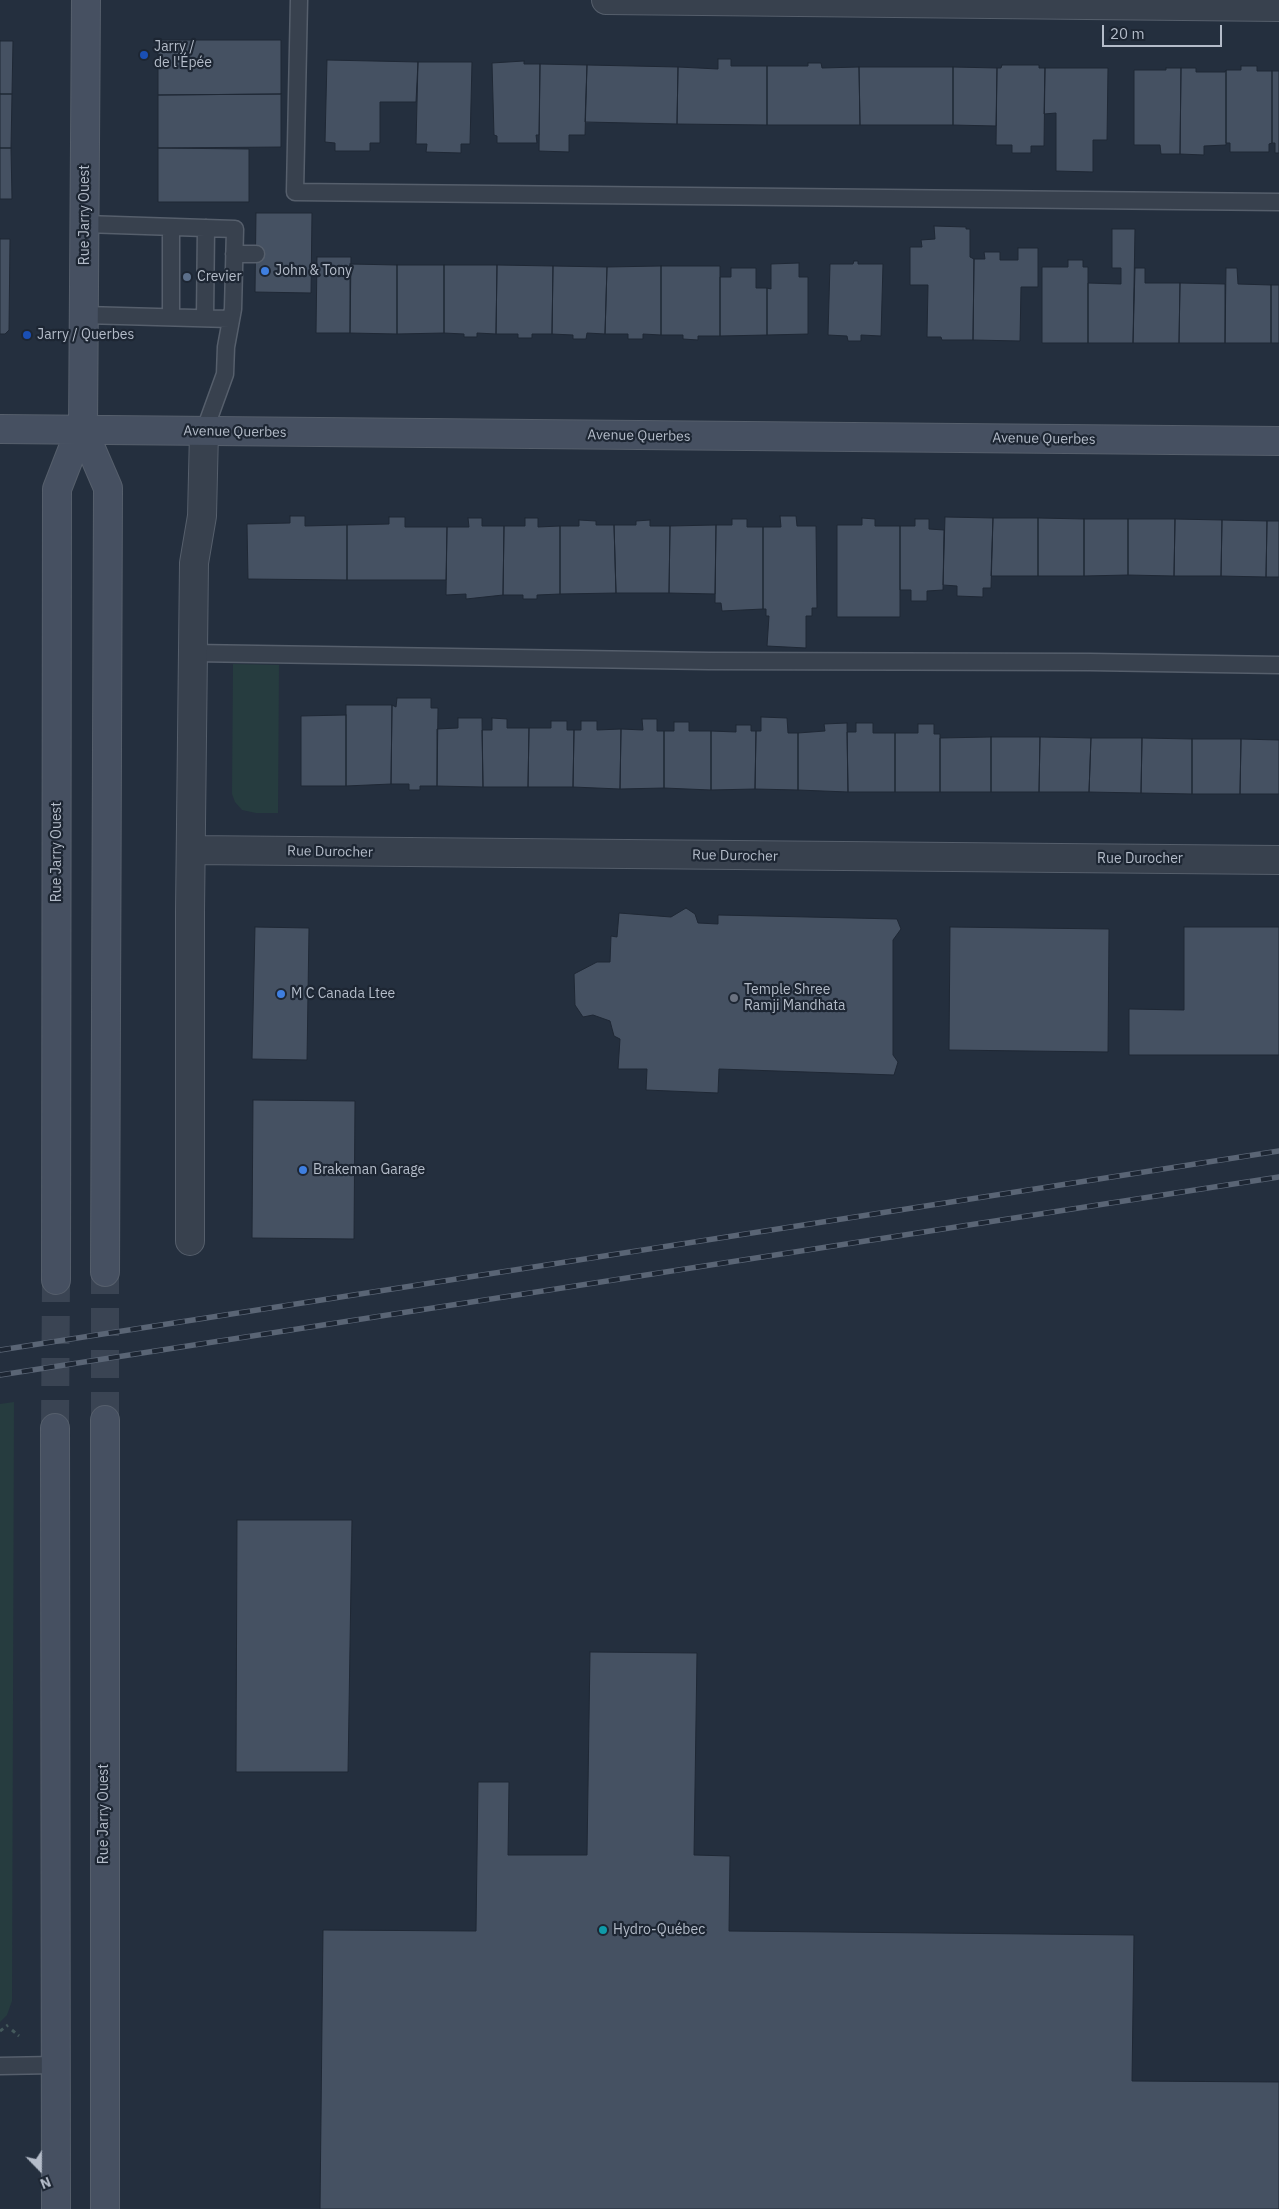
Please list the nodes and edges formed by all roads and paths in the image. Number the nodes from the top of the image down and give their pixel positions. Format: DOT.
graph roads {
  1 [pos="86,0"];
  2 [pos="298,0"];
  3 [pos="606,0"];
  4 [pos="1279,7"];
  5 [pos="1279,202"];
  6 [pos="85,224"];
  7 [pos="171,227"];
  8 [pos="206,228"];
  9 [pos="234,254"];
  10 [pos="256,254"];
  11 [pos="84,314"];
  12 [pos="171,317"];
  13 [pos="205,318"];
  14 [pos="230,319"];
  15 [pos="0,429"];
  16 [pos="83,430"];
  17 [pos="204,432"];
  18 [pos="1279,441"];
  19 [pos="193,653"];
  20 [pos="1279,665"];
  21 [pos="191,850"];
  22 [pos="1279,860"];
  23 [pos="190,1242"];
  24 [pos="105,1272"];
  25 [pos="56,1280"];
  26 [pos="105,1420"];
  27 [pos="55,1428"];
  28 [pos="8,2025"];
  29 [pos="0,2031"];
  30 [pos="55,2065"];
  31 [pos="0,2066"];
  32 [pos="56,2209"];
  33 [pos="105,2209"];
  1 -- 6 [label="main road, Rue Jarry Ouest"];
  2 -- 5 [label="lane"];
  3 -- 4 [label="street"];
  6 -- 7 [label="lane"];
  6 -- 11 [label="main road, Rue Jarry Ouest"];
  7 -- 8 [label="lane"];
  7 -- 12 [label="lane"];
  8 -- 9 [label="lane"];
  8 -- 13 [label="lane"];
  9 -- 10 [label="lane"];
  9 -- 14 [label="lane"];
  11 -- 12 [label="lane"];
  11 -- 16 [label="main road, Rue Jarry Ouest"];
  12 -- 13 [label="lane"];
  13 -- 14 [label="lane"];
  14 -- 17 [label="lane"];
  15 -- 16 [label="main road, Avenue Querbes"];
  16 -- 17 [label="main road, Avenue Querbes"];
  16 -- 24 [label="main road, Rue Jarry Ouest"];
  16 -- 25 [label="main road, Rue Jarry Ouest"];
  17 -- 18 [label="main road, Avenue Querbes"];
  17 -- 19 [label="street"];
  19 -- 20 [label="lane"];
  19 -- 21 [label="street"];
  21 -- 22 [label="street, Rue Durocher"];
  21 -- 23 [label="street"];
  26 -- 33 [label="main road, Rue Jarry Ouest"];
  27 -- 30 [label="main road"];
  28 -- 29 [label="path"];
  30 -- 31 [label="lane"];
  30 -- 32 [label="main road"];
}
